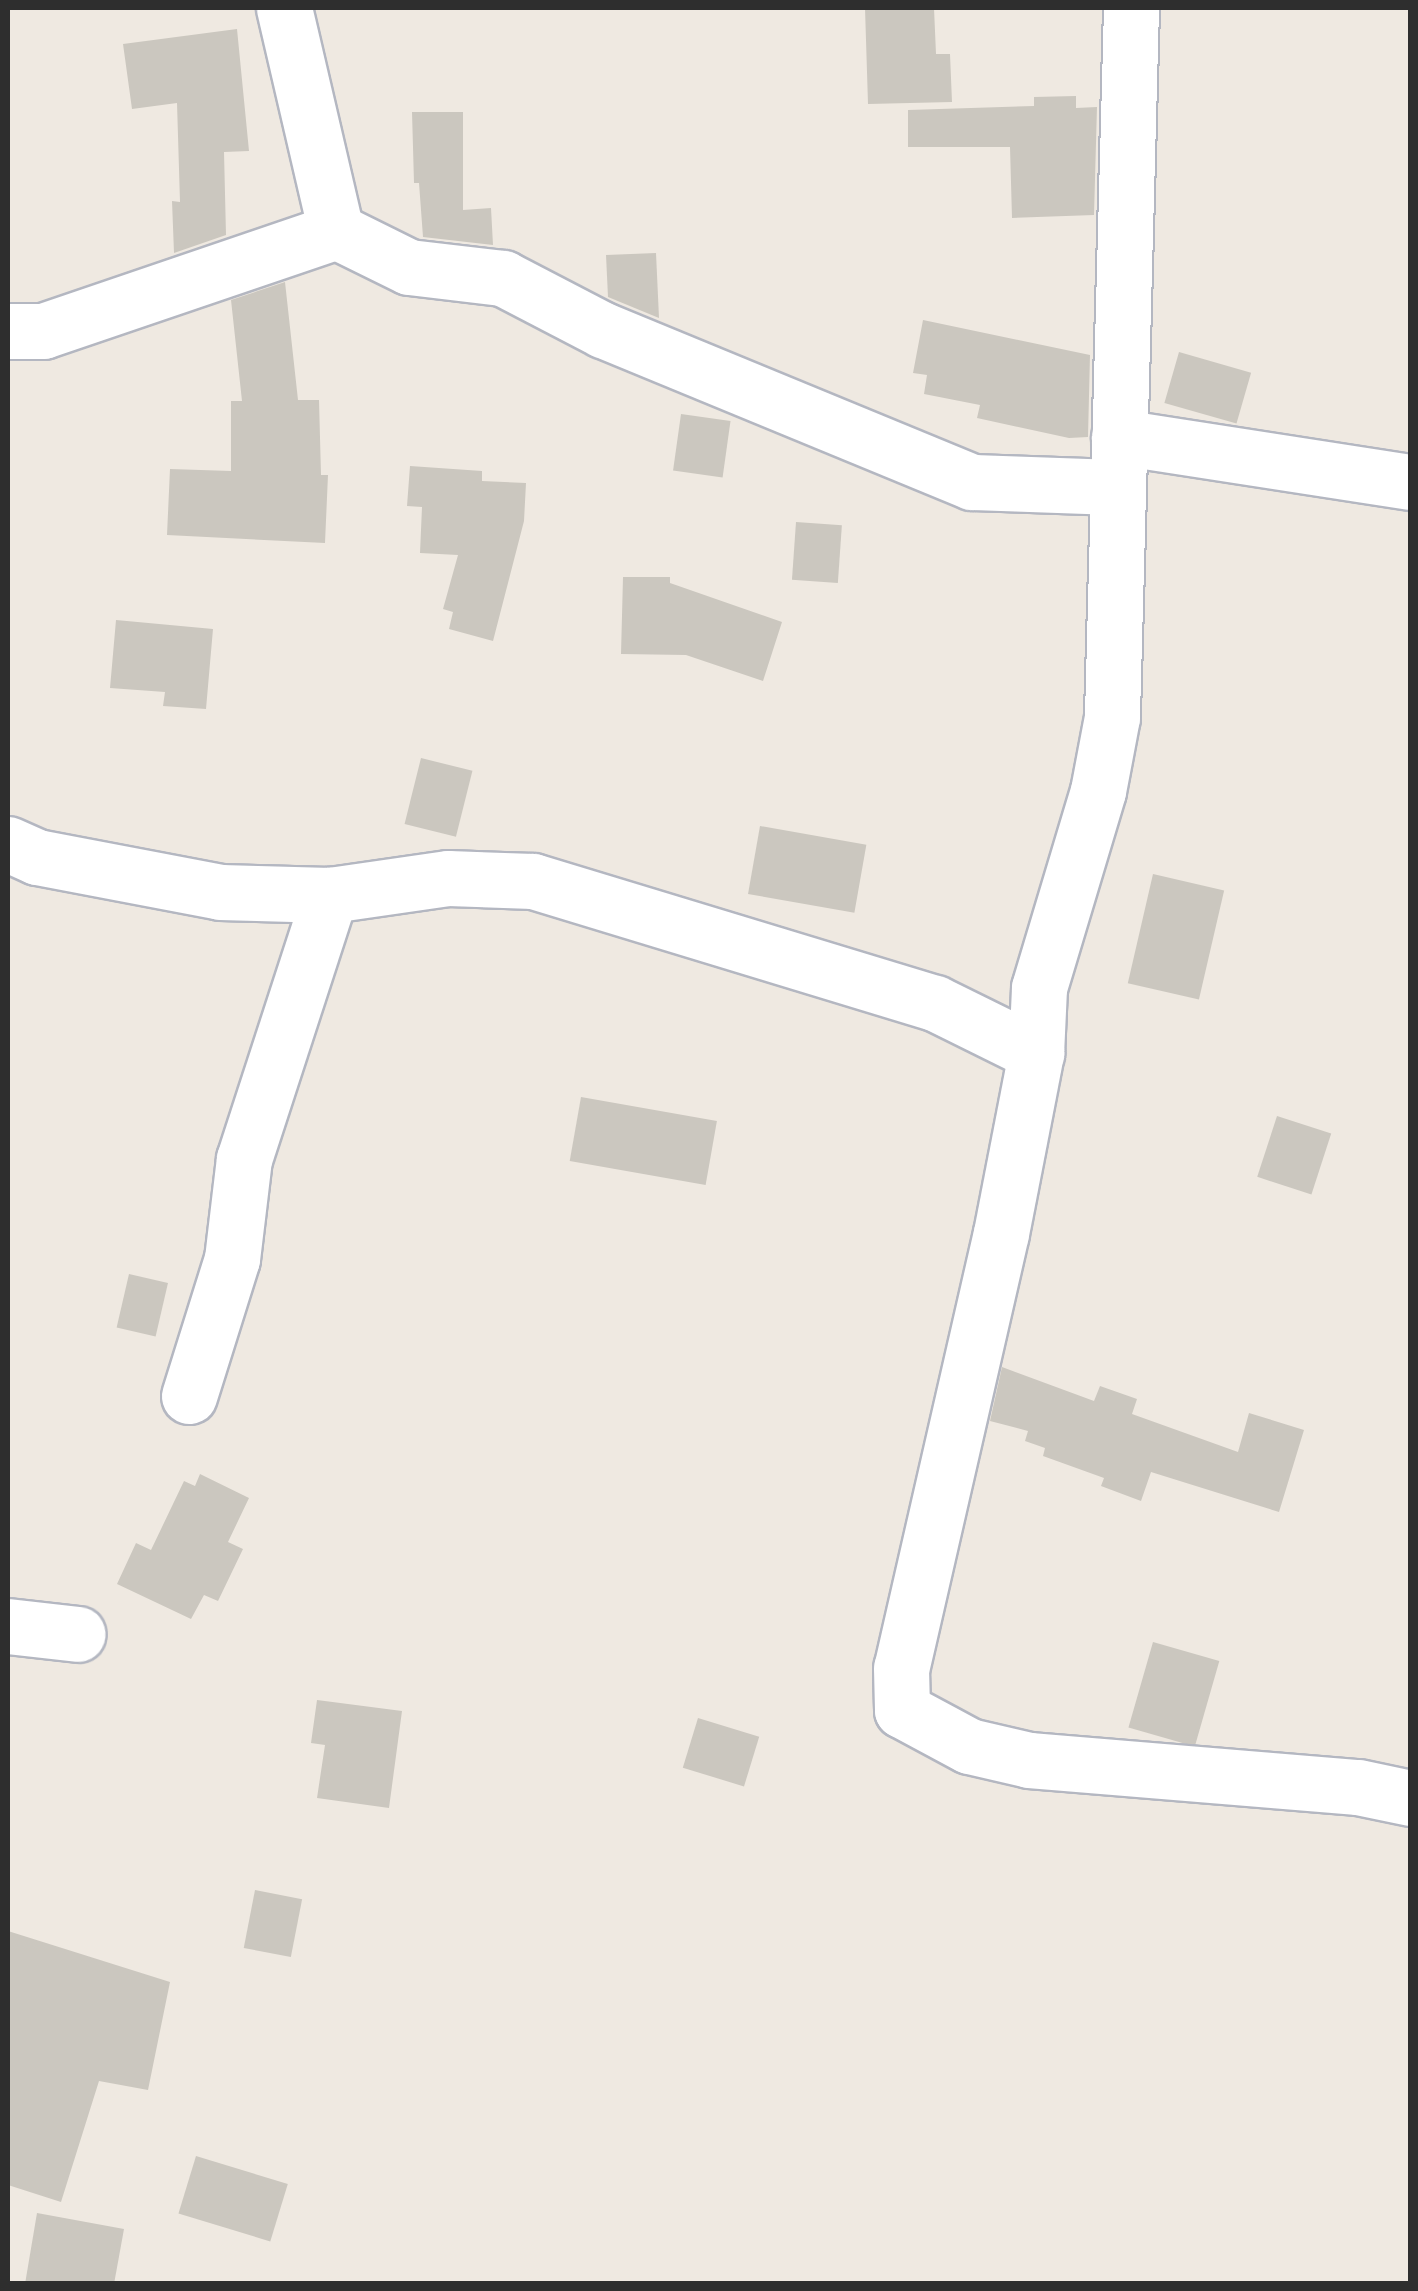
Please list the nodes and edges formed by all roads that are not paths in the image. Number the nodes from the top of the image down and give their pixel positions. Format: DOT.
graph roads {
  1 [pos="284,8"];
  2 [pos="1131,8"];
  3 [pos="336,232"];
  4 [pos="8,331"];
  5 [pos="1118,462"];
  6 [pos="1410,482"];
  7 [pos="8,844"];
  8 [pos="330,895"];
  9 [pos="1036,1053"];
  10 [pos="189,1396"];
  11 [pos="8,1626"];
  12 [pos="78,1634"];
  13 [pos="1410,1798"];
  1 -- 3 [label="street"];
  2 -- 5 [label="street"];
  3 -- 4 [label="street"];
  3 -- 5 [label="street"];
  5 -- 6 [label="street"];
  5 -- 9 [label="street"];
  7 -- 8 [label="street"];
  8 -- 9 [label="street"];
  8 -- 10 [label="street"];
  9 -- 13 [label="street"];
  11 -- 12 [label="street"];
}
